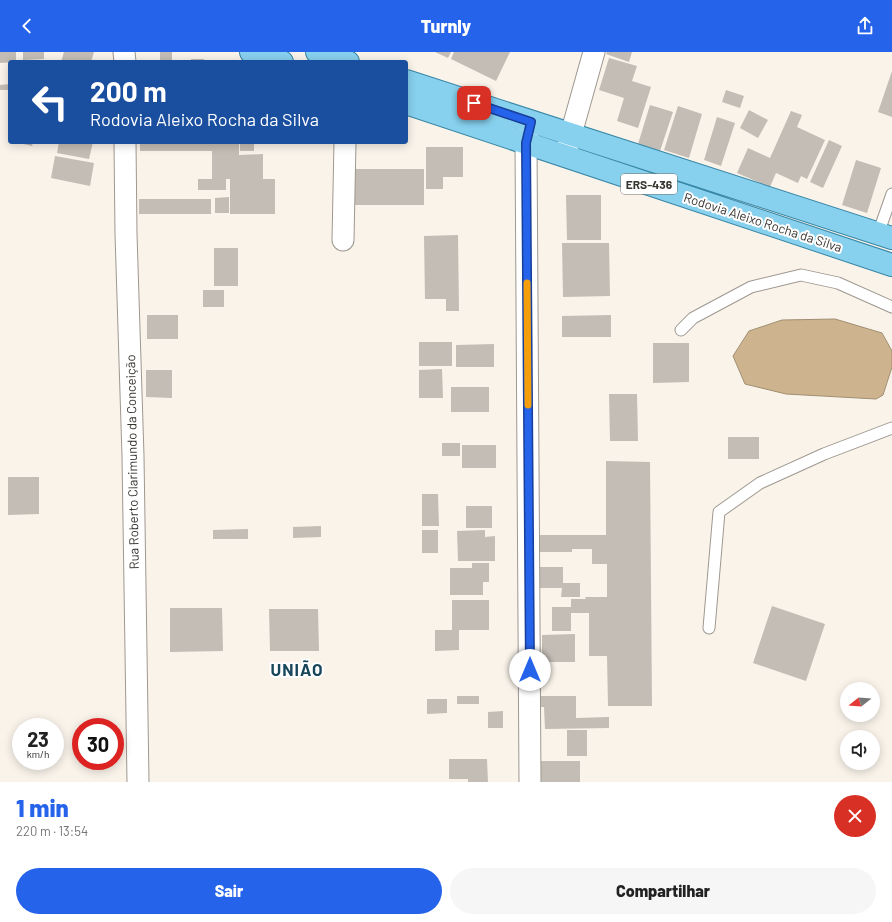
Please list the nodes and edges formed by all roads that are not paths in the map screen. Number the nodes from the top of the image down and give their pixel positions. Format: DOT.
graph roads {
  1 [pos="252,52"];
  2 [pos="317,52"];
  3 [pos="594,52"];
  4 [pos="276,60"];
  5 [pos="342,60"];
  6 [pos="408,82"];
  7 [pos="408,104"];
  8 [pos="531,122"];
  9 [pos="571,135"];
  10 [pos="526,143"];
  11 [pos="125,144"];
  12 [pos="345,144"];
  13 [pos="565,156"];
  14 [pos="892,194"];
  15 [pos="885,236"];
  16 [pos="343,240"];
  17 [pos="892,265"];
  18 [pos="892,307"];
  19 [pos="681,330"];
  20 [pos="892,428"];
  21 [pos="709,628"];
  22 [pos="138,782"];
  23 [pos="530,782"];
  1 -- 4 [label="main road"];
  2 -- 5 [label="main road"];
  3 -- 9 [label="street"];
  6 -- 8 [label="main road, Rodovia Aleixo Rocha da Silva / ERS-436"];
  7 -- 10 [label="main road, Rodovia Aleixo Rocha da Silva / ERS-436"];
  8 -- 9 [label="main road, Rodovia Aleixo Rocha da Silva / ERS-436"];
  8 -- 10 [label="street"];
  9 -- 13 [label="street"];
  9 -- 15 [label="main road, Rodovia Aleixo Rocha da Silva / ERS-436"];
  10 -- 13 [label="main road, Rodovia Aleixo Rocha da Silva / ERS-436"];
  10 -- 23 [label="street"];
  11 -- 22 [label="street, Rua Roberto Clarimundo da Conceição"];
  12 -- 16 [label="street"];
  13 -- 17 [label="main road, Rodovia Aleixo Rocha da Silva / ERS-436"];
  14 -- 15 [label="lane"];
  18 -- 19 [label="lane"];
  20 -- 21 [label="lane"];
}
